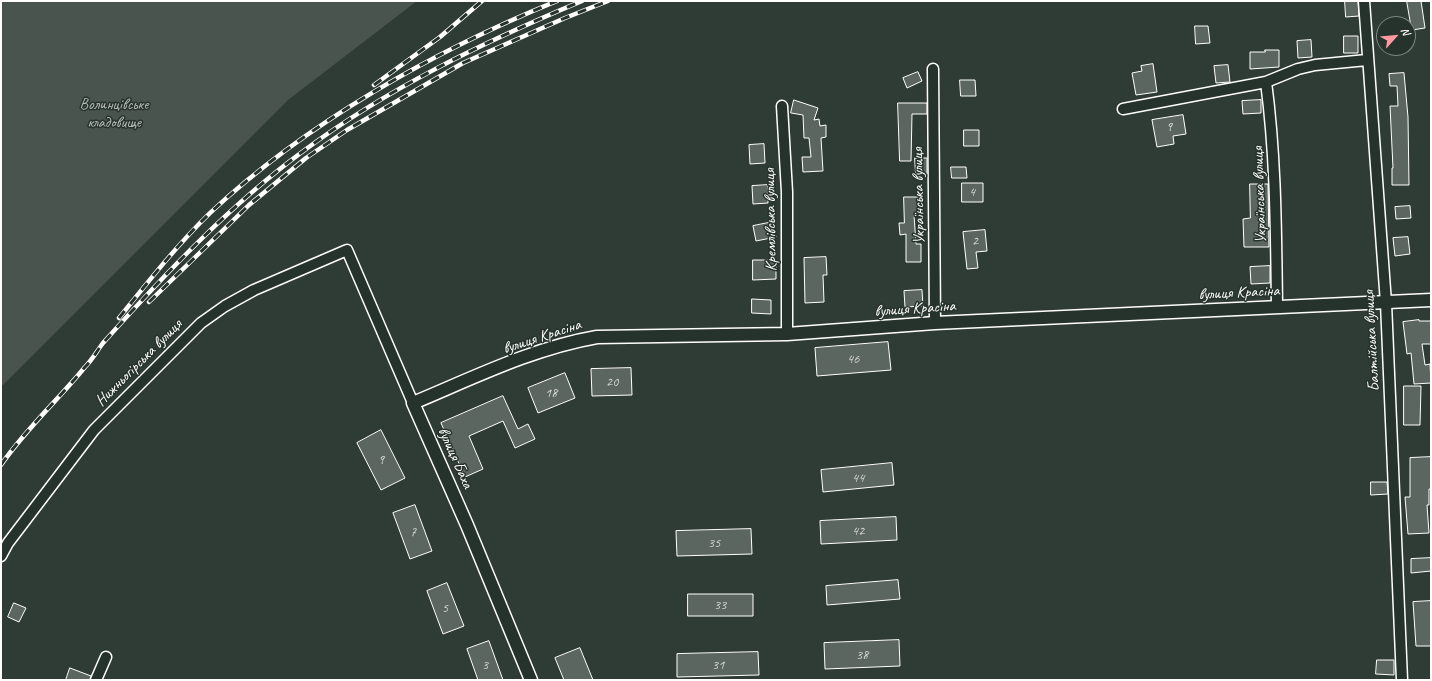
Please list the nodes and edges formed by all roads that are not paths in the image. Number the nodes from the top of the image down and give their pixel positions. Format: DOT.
graph roads {
  1 [pos="1364,1"];
  2 [pos="1367,60"];
  3 [pos="933,69"];
  4 [pos="1266,82"];
  5 [pos="782,106"];
  6 [pos="1122,109"];
  7 [pos="347,250"];
  8 [pos="1431,300"];
  9 [pos="1386,303"];
  10 [pos="1277,308"];
  11 [pos="935,323"];
  12 [pos="787,334"];
  13 [pos="412,403"];
  14 [pos="1,556"];
  15 [pos="106,657"];
  16 [pos="96,680"];
  17 [pos="531,680"];
  18 [pos="1402,680"];
  1 -- 2 [label="street, Балтійська вулиця"];
  2 -- 4 [label="street"];
  2 -- 9 [label="street, Балтійська вулиця"];
  3 -- 11 [label="street, Українська вулиця"];
  4 -- 6 [label="street"];
  4 -- 10 [label="street, Українська вулиця"];
  5 -- 12 [label="street, Кремлівська вулиця"];
  7 -- 13 [label="street, вулиця Баха"];
  7 -- 14 [label="street, Нижньогірська вулиця"];
  8 -- 9 [label="street, вулиця Красіна"];
  9 -- 10 [label="street, вулиця Красіна"];
  9 -- 18 [label="street, Балтійська вулиця"];
  10 -- 11 [label="street, вулиця Красіна"];
  11 -- 12 [label="street, вулиця Красіна"];
  12 -- 13 [label="street, вулиця Красіна"];
  13 -- 17 [label="street, вулиця Баха"];
  15 -- 16 [label="street"];
}
